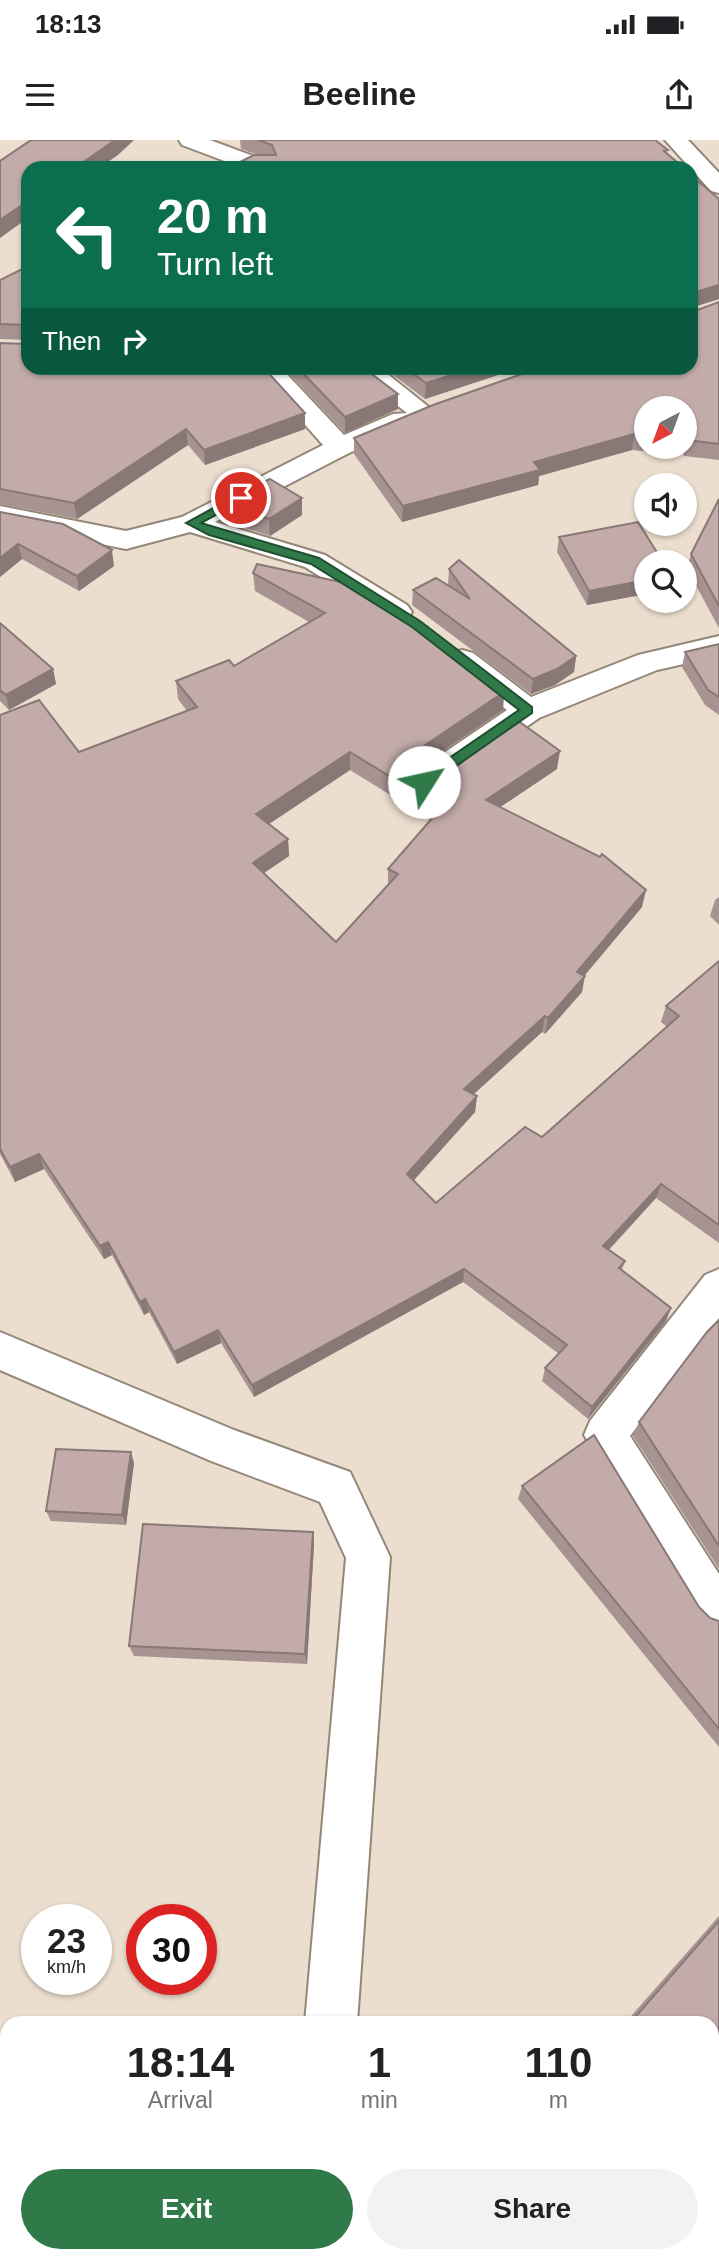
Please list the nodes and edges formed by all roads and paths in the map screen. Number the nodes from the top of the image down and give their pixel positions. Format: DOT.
graph roads {
  1 [pos="190,140"];
  2 [pos="676,140"];
  3 [pos="246,161"];
  4 [pos="696,161"];
  5 [pos="698,164"];
  6 [pos="719,186"];
  7 [pos="273,375"];
  8 [pos="374,375"];
  9 [pos="447,403"];
  10 [pos="422,412"];
  11 [pos="340,447"];
  12 [pos="0,515"];
  13 [pos="192,523"];
  14 [pos="719,646"];
  15 [pos="527,710"];
  16 [pos="424,782"];
  17 [pos="719,1287"];
  18 [pos="0,1351"];
  19 [pos="719,1610"];
  20 [pos="332,2016"];
  1 -- 3 [label="street"];
  2 -- 4 [label="street"];
  5 -- 6 [label="street"];
  7 -- 11 [label="street"];
  8 -- 10 [label="street"];
  9 -- 10 [label="street"];
  10 -- 11 [label="street"];
  11 -- 13 [label="street"];
  12 -- 13 [label="street"];
  13 -- 15 [label="street"];
  14 -- 15 [label="street"];
  15 -- 16 [label="street"];
  17 -- 19 [label="street"];
  18 -- 20 [label="street"];
}
